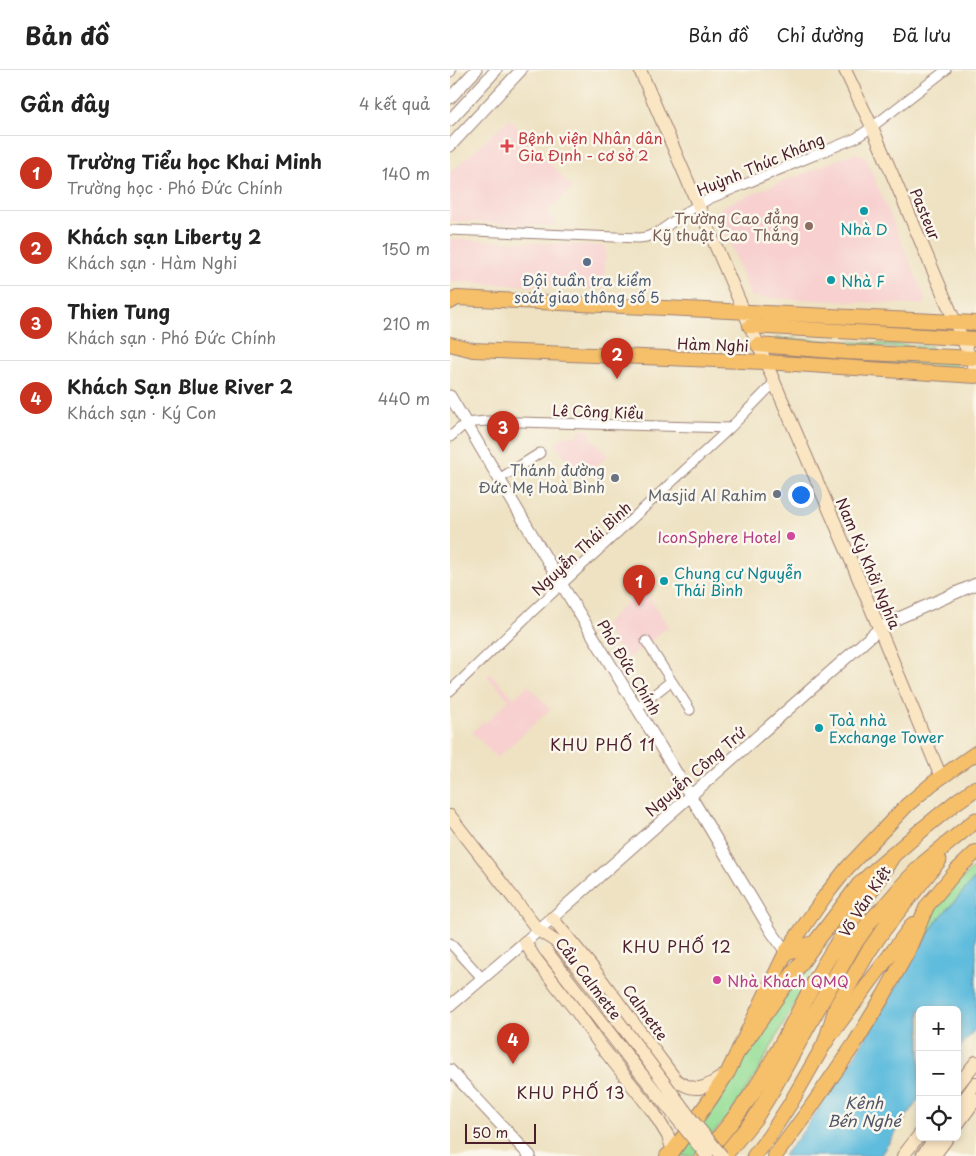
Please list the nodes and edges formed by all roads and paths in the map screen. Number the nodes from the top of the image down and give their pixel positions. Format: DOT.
graph roads {
  1 [pos="476,70"];
  2 [pos="496,70"];
  3 [pos="521,70"];
  4 [pos="640,70"];
  5 [pos="845,70"];
  6 [pos="946,70"];
  7 [pos="450,98"];
  8 [pos="450,120"];
  9 [pos="872,127"];
  10 [pos="450,146"];
  11 [pos="698,205"];
  12 [pos="450,230"];
  13 [pos="450,302"];
  14 [pos="744,312"];
  15 [pos="954,322"];
  16 [pos="976,323"];
  17 [pos="750,326"];
  18 [pos="800,329"];
  19 [pos="969,338"];
  20 [pos="450,344"];
  21 [pos="758,345"];
  22 [pos="973,358"];
  23 [pos="765,362"];
  24 [pos="976,371"];
  25 [pos="976,376"];
  26 [pos="774,383"];
  27 [pos="450,396"];
  28 [pos="466,423"];
  29 [pos="730,428"];
  30 [pos="450,437"];
  31 [pos="540,453"];
  32 [pos="499,479"];
  33 [pos="976,584"];
  34 [pos="562,585"];
  35 [pos="879,629"];
  36 [pos="646,641"];
  37 [pos="671,681"];
  38 [pos="450,691"];
  39 [pos="637,708"];
  40 [pos="690,710"];
  41 [pos="976,753"];
  42 [pos="941,777"];
  43 [pos="976,788"];
  44 [pos="690,795"];
  45 [pos="450,816"];
  46 [pos="976,820"];
  47 [pos="957,837"];
  48 [pos="976,852"];
  49 [pos="893,855"];
  50 [pos="885,906"];
  51 [pos="927,906"];
  52 [pos="552,918"];
  53 [pos="538,930"];
  54 [pos="525,942"];
  55 [pos="450,943"];
  56 [pos="815,943"];
  57 [pos="786,952"];
  58 [pos="482,978"];
  59 [pos="450,1006"];
  60 [pos="826,1041"];
  61 [pos="739,1050"];
  62 [pos="976,1062"];
  63 [pos="450,1070"];
  64 [pos="728,1072"];
  65 [pos="672,1074"];
  66 [pos="961,1081"];
  67 [pos="976,1083"];
  68 [pos="641,1098"];
  69 [pos="976,1099"];
  70 [pos="961,1104"];
  71 [pos="961,1120"];
  72 [pos="916,1139"];
  73 [pos="933,1141"];
  74 [pos="945,1141"];
  75 [pos="670,1154"];
  76 [pos="530,1156"];
  77 [pos="703,1156"];
  78 [pos="707,1156"];
  79 [pos="723,1156"];
  80 [pos="732,1156"];
  81 [pos="754,1156"];
  82 [pos="774,1156"];
  83 [pos="903,1156"];
  84 [pos="922,1156"];
  85 [pos="934,1156"];
  1 -- 7 [label="street"];
  2 -- 8 [label="street"];
  3 -- 10 [label="street"];
  4 -- 11 [label="main road"];
  5 -- 9 [label="main road, Pasteur"];
  6 -- 9 [label="street, Huỳnh Thúc Kháng"];
  9 -- 11 [label="street, Huỳnh Thúc Kháng"];
  9 -- 15 [label="main road, Pasteur"];
  11 -- 12 [label="street, Huỳnh Thúc Kháng"];
  11 -- 14 [label="main road"];
  13 -- 14 [label="main road"];
  14 -- 15 [label="main road"];
  14 -- 17 [label="main road, Nam Kỳ Khởi Nghĩa"];
  14 -- 18 [label="main road"];
  15 -- 16 [label="main road"];
  15 -- 19 [label="main road, Pasteur"];
  17 -- 18 [label="main road, Hàm Nghi"];
  17 -- 21 [label="main road, Nam Kỳ Khởi Nghĩa"];
  18 -- 19 [label="main road, Hàm Nghi"];
  19 -- 22 [label="main road, Pasteur"];
  20 -- 23 [label="main road, Hàm Nghi"];
  21 -- 22 [label="main road, Hàm Nghi"];
  21 -- 23 [label="main road, Nam Kỳ Khởi Nghĩa"];
  22 -- 24 [label="main road, Pasteur"];
  23 -- 25 [label="main road, Hàm Nghi"];
  23 -- 26 [label="main road, Nam Kỳ Khởi Nghĩa"];
  26 -- 29 [label="street, Nguyễn Thái Bình"];
  26 -- 35 [label="main road, Nam Kỳ Khởi Nghĩa"];
  27 -- 28 [label="street, Phó Đức Chính"];
  28 -- 29 [label="street, Lê Công Kiều"];
  28 -- 30 [label="street"];
  28 -- 32 [label="street, Phó Đức Chính"];
  29 -- 34 [label="street, Nguyễn Thái Bình"];
  31 -- 32 [label="street"];
  32 -- 34 [label="street, Phó Đức Chính"];
  33 -- 35 [label="street, Nguyễn Công Trứ"];
  34 -- 38 [label="street, Nguyễn Thái Bình"];
  34 -- 39 [label="street, Phó Đức Chính"];
  35 -- 42 [label="main road, Nam Kỳ Khởi Nghĩa"];
  35 -- 44 [label="street, Nguyễn Công Trứ"];
  36 -- 37 [label="street"];
  37 -- 39 [label="street"];
  37 -- 40 [label="street"];
  39 -- 44 [label="street, Phó Đức Chính"];
  41 -- 42 [label="main road, Võ Văn Kiệt"];
  42 -- 57 [label="main road, Võ Văn Kiệt"];
  43 -- 49 [label="highway"];
  44 -- 52 [label="street, Nguyễn Công Trứ"];
  44 -- 57 [label="street, Phó Đức Chính"];
  45 -- 53 [label="main road"];
  46 -- 47 [label="highway"];
  47 -- 50 [label="highway, Võ Văn Kiệt"];
  47 -- 60 [label="highway"];
  48 -- 51 [label="main road"];
  49 -- 56 [label="highway, Võ Văn Kiệt"];
  49 -- 77 [label="highway, Võ Văn Kiệt"];
  50 -- 79 [label="highway, Võ Văn Kiệt"];
  50 -- 80 [label="highway, Võ Văn Kiệt"];
  51 -- 60 [label="main road"];
  51 -- 82 [label="main road"];
  52 -- 53 [label="street, Nguyễn Công Trứ"];
  52 -- 65 [label="main road, Calmette"];
  53 -- 54 [label="street, Nguyễn Công Trứ"];
  53 -- 78 [label="main road, Cầu Calmette, bridge"];
  53 -- 79 [label="main road, Cầu Calmette, bridge"];
  54 -- 58 [label="street, Nguyễn Công Trứ"];
  54 -- 68 [label="main road"];
  55 -- 58 [label="street"];
  56 -- 57 [label="highway"];
  56 -- 61 [label="highway, Võ Văn Kiệt"];
  57 -- 61 [label="main road, Võ Văn Kiệt"];
  58 -- 59 [label="street, Nguyễn Công Trứ"];
  60 -- 81 [label="main road"];
  61 -- 64 [label="main road, Võ Văn Kiệt"];
  62 -- 66 [label="main road"];
  63 -- 76 [label="street"];
  64 -- 65 [label="main road, Calmette"];
  64 -- 75 [label="main road, Võ Văn Kiệt"];
  65 -- 68 [label="main road"];
  67 -- 70 [label="main road"];
  68 -- 75 [label="main road"];
  69 -- 71 [label="main road"];
  72 -- 83 [label="main road"];
  73 -- 84 [label="main road"];
  74 -- 85 [label="main road"];
}
